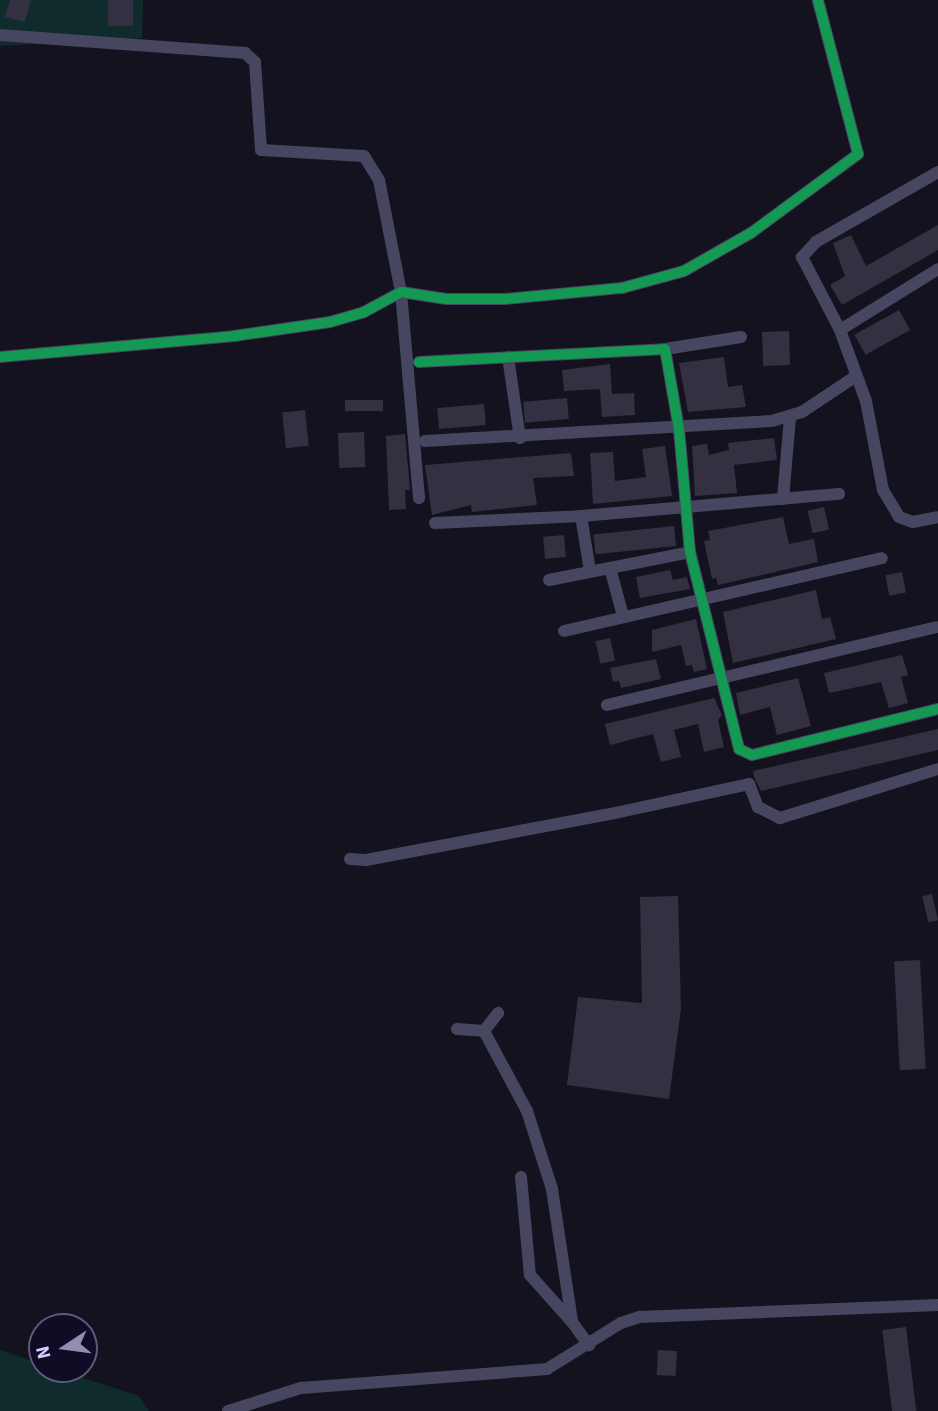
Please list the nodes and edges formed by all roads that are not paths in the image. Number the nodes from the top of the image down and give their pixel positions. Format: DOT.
graph roads {
  1 [pos="818,0"];
  2 [pos="0,34"];
  3 [pos="938,172"];
  4 [pos="938,269"];
  5 [pos="401,292"];
  6 [pos="839,330"];
  7 [pos="741,337"];
  8 [pos="665,349"];
  9 [pos="0,357"];
  10 [pos="508,357"];
  11 [pos="419,362"];
  12 [pos="856,376"];
  13 [pos="790,417"];
  14 [pos="679,429"];
  15 [pos="520,438"];
  16 [pos="425,441"];
  17 [pos="839,494"];
  18 [pos="419,498"];
  19 [pos="783,499"];
  20 [pos="686,507"];
  21 [pos="581,516"];
  22 [pos="938,517"];
  23 [pos="435,523"];
  24 [pos="690,552"];
  25 [pos="882,558"];
  26 [pos="610,568"];
  27 [pos="590,571"];
  28 [pos="549,580"];
  29 [pos="702,598"];
  30 [pos="624,616"];
  31 [pos="936,627"];
  32 [pos="564,631"];
  33 [pos="722,679"];
  34 [pos="607,705"];
  35 [pos="938,709"];
  36 [pos="938,769"];
  37 [pos="350,859"];
  38 [pos="498,1013"];
  39 [pos="457,1029"];
  40 [pos="484,1031"];
  41 [pos="521,1177"];
  42 [pos="938,1305"];
  43 [pos="572,1322"];
  44 [pos="589,1345"];
  45 [pos="228,1411"];
  1 -- 5 [label="street"];
  2 -- 5 [label="street"];
  3 -- 6 [label="street"];
  4 -- 6 [label="street"];
  5 -- 9 [label="street"];
  5 -- 18 [label="street"];
  6 -- 12 [label="street"];
  7 -- 8 [label="street"];
  8 -- 10 [label="street"];
  8 -- 14 [label="street"];
  10 -- 11 [label="street"];
  10 -- 15 [label="street"];
  12 -- 13 [label="street"];
  12 -- 22 [label="street"];
  13 -- 14 [label="street"];
  13 -- 19 [label="street"];
  14 -- 15 [label="street"];
  14 -- 20 [label="street"];
  15 -- 16 [label="street"];
  17 -- 19 [label="street"];
  19 -- 20 [label="street"];
  20 -- 21 [label="street"];
  20 -- 24 [label="street"];
  21 -- 23 [label="street"];
  21 -- 27 [label="street"];
  24 -- 26 [label="street"];
  24 -- 29 [label="street"];
  25 -- 29 [label="street"];
  26 -- 27 [label="street"];
  26 -- 30 [label="street"];
  27 -- 28 [label="street"];
  29 -- 30 [label="street"];
  29 -- 33 [label="street"];
  30 -- 32 [label="street"];
  31 -- 33 [label="street"];
  33 -- 34 [label="street"];
  33 -- 35 [label="street"];
  36 -- 37 [label="street"];
  38 -- 40 [label="street"];
  39 -- 40 [label="street"];
  40 -- 43 [label="street"];
  41 -- 43 [label="street"];
  42 -- 44 [label="street"];
  43 -- 44 [label="street"];
  44 -- 45 [label="street"];
}
